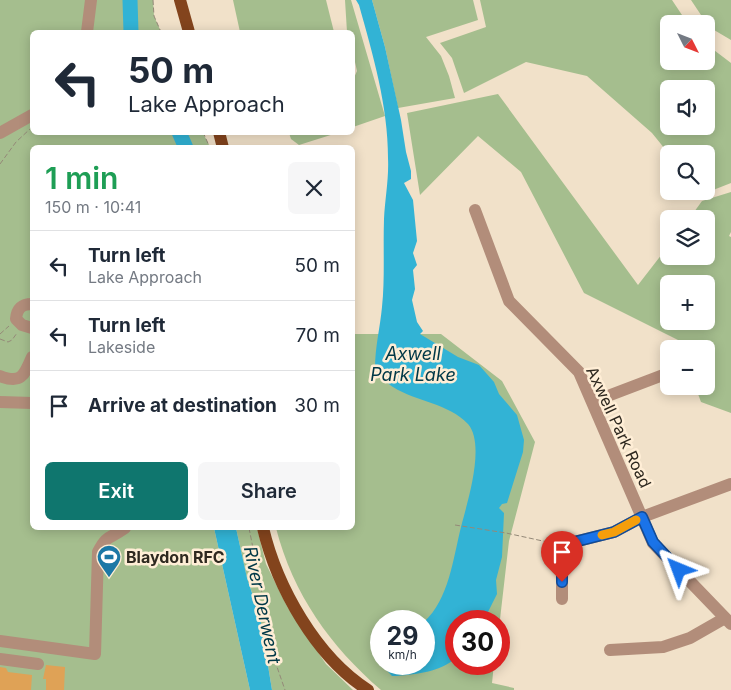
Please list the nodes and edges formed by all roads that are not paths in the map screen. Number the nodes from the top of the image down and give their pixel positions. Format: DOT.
graph roads {
  1 [pos="91,0"];
  2 [pos="180,0"];
  3 [pos="87,30"];
  4 [pos="188,30"];
  5 [pos="30,116"];
  6 [pos="0,133"];
  7 [pos="475,210"];
  8 [pos="30,304"];
  9 [pos="30,327"];
  10 [pos="30,361"];
  11 [pos="0,376"];
  12 [pos="660,376"];
  13 [pos="0,402"];
  14 [pos="592,402"];
  15 [pos="30,403"];
  16 [pos="731,484"];
  17 [pos="642,517"];
  18 [pos="121,530"];
  19 [pos="264,530"];
  20 [pos="562,599"];
  21 [pos="728,621"];
  22 [pos="0,641"];
  23 [pos="610,650"];
  24 [pos="0,659"];
  25 [pos="38,664"];
  26 [pos="362,688"];
  1 -- 3 [label="street"];
  2 -- 4 [label="main road"];
  5 -- 6 [label="street"];
  7 -- 14 [label="street, Axwell Park Road"];
  8 -- 9 [label="street"];
  10 -- 11 [label="street"];
  12 -- 14 [label="street"];
  13 -- 15 [label="street"];
  14 -- 17 [label="street, Axwell Park Road"];
  16 -- 17 [label="street"];
  17 -- 20 [label="street"];
  17 -- 21 [label="street, Axwell Park Road"];
  18 -- 22 [label="street"];
  19 -- 26 [label="main road"];
  21 -- 23 [label="street"];
  24 -- 25 [label="street"];
}
